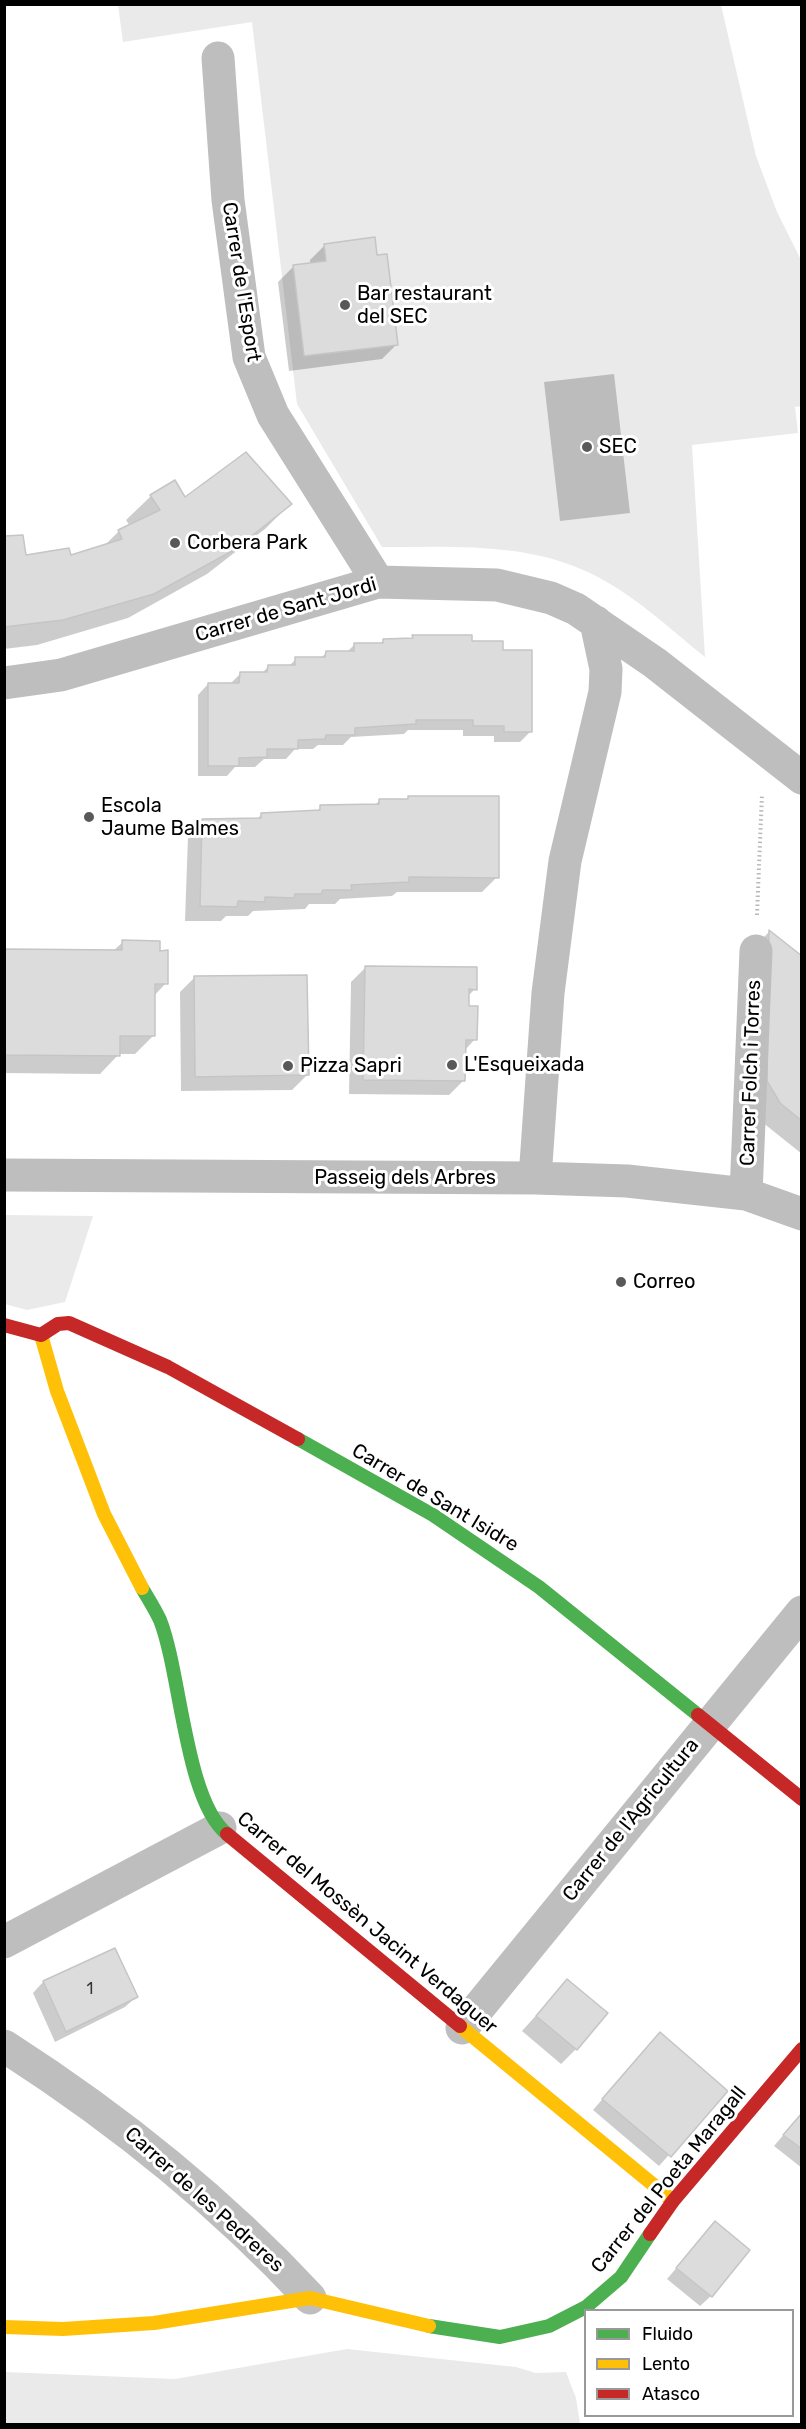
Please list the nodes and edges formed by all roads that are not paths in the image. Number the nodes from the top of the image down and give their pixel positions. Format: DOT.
graph roads {
  1 [pos="218,58"];
  2 [pos="378,582"];
  3 [pos="596,622"];
  4 [pos="4,683"];
  5 [pos="801,778"];
  6 [pos="756,951"];
  7 [pos="4,1175"];
  8 [pos="535,1178"];
  9 [pos="746,1194"];
  10 [pos="801,1214"];
  11 [pos="4,1325"];
  12 [pos="42,1335"];
  13 [pos="801,1612"];
  14 [pos="709,1724"];
  15 [pos="801,1799"];
  16 [pos="220,1828"];
  17 [pos="4,1942"];
  18 [pos="462,2028"];
  19 [pos="4,2046"];
  20 [pos="801,2049"];
  21 [pos="673,2201"];
  22 [pos="310,2298"];
  23 [pos="4,2327"];
  1 -- 2 [label="street, Carrer de l'Esport"];
  2 -- 3 [label="street, Carrer de Sant Jordi"];
  2 -- 4 [label="street, Carrer de Sant Jordi"];
  3 -- 5 [label="street, Carrer de Sant Jordi"];
  3 -- 8 [label="street"];
  6 -- 9 [label="street, Carrer Folch i Torres"];
  7 -- 8 [label="street, Passeig dels Arbres"];
  8 -- 9 [label="street, Passeig dels Arbres"];
  9 -- 10 [label="street, Passeig dels Arbres"];
  11 -- 12 [label="street"];
  12 -- 14 [label="street, Carrer de Sant Isidre"];
  12 -- 16 [label="street, Carrer del Mossèn Jacint Verdaguer"];
  13 -- 14 [label="street, Carrer de l'Agricultura"];
  14 -- 15 [label="street, Carrer de Sant Isidre"];
  14 -- 18 [label="street, Carrer de l'Agricultura"];
  16 -- 17 [label="street"];
  16 -- 18 [label="street, Carrer del Mossèn Jacint Verdaguer"];
  18 -- 21 [label="street, Carrer del Mossèn Jacint Verdaguer"];
  19 -- 22 [label="street, Carrer de les Pedreres"];
  20 -- 21 [label="street, Carrer del Poeta Maragall"];
  21 -- 22 [label="street, Carrer del Poeta Maragall"];
  22 -- 23 [label="street"];
}
